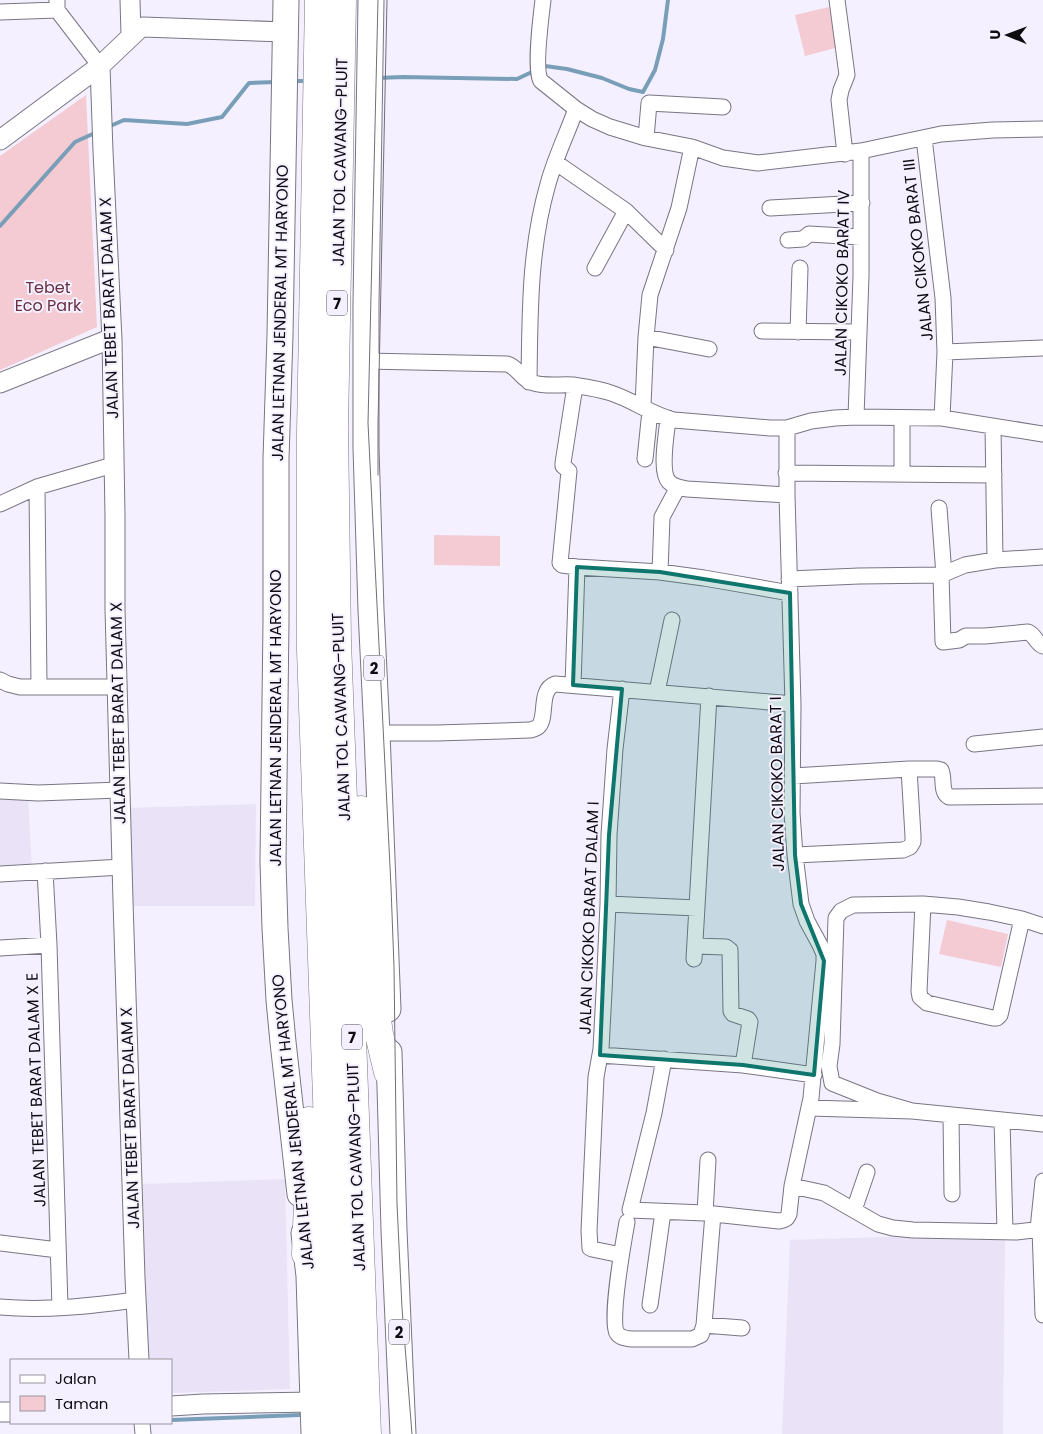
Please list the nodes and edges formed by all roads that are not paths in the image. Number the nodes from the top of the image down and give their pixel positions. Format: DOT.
graph roads {
  1 [pos="130,0"];
  2 [pos="286,0"];
  3 [pos="319,0"];
  4 [pos="342,0"];
  5 [pos="371,0"];
  6 [pos="542,0"];
  7 [pos="837,0"];
  8 [pos="57,5"];
  9 [pos="0,12"];
  10 [pos="286,32"];
  11 [pos="131,35"];
  12 [pos="330,60"];
  13 [pos="100,66"];
  14 [pos="723,107"];
  15 [pos="329,108"];
  16 [pos="576,109"];
  17 [pos="1043,129"];
  18 [pos="646,138"];
  19 [pos="924,138"];
  20 [pos="0,140"];
  21 [pos="692,147"];
  22 [pos="861,151"];
  23 [pos="845,154"];
  24 [pos="555,162"];
  25 [pos="862,203"];
  26 [pos="770,208"];
  27 [pos="626,211"];
  28 [pos="861,237"];
  29 [pos="788,240"];
  30 [pos="666,250"];
  31 [pos="595,268"];
  32 [pos="800,268"];
  33 [pos="762,331"];
  34 [pos="798,332"];
  35 [pos="858,332"];
  36 [pos="646,338"];
  37 [pos="112,340"];
  38 [pos="1043,348"];
  39 [pos="709,349"];
  40 [pos="945,352"];
  41 [pos="366,361"];
  42 [pos="529,382"];
  43 [pos="0,384"];
  44 [pos="574,386"];
  45 [pos="646,409"];
  46 [pos="856,416"];
  47 [pos="668,418"];
  48 [pos="902,418"];
  49 [pos="942,418"];
  50 [pos="993,426"];
  51 [pos="787,428"];
  52 [pos="1043,434"];
  53 [pos="645,459"];
  54 [pos="113,464"];
  55 [pos="786,473"];
  56 [pos="902,474"];
  57 [pos="994,475"];
  58 [pos="37,487"];
  59 [pos="678,487"];
  60 [pos="787,495"];
  61 [pos="0,504"];
  62 [pos="939,508"];
  63 [pos="1043,557"];
  64 [pos="995,560"];
  65 [pos="577,568"];
  66 [pos="660,572"];
  67 [pos="942,575"];
  68 [pos="789,586"];
  69 [pos="672,620"];
  70 [pos="337,641"];
  71 [pos="1043,646"];
  72 [pos="311,650"];
  73 [pos="0,680"];
  74 [pos="573,685"];
  75 [pos="40,687"];
  76 [pos="117,687"];
  77 [pos="622,689"];
  78 [pos="657,692"];
  79 [pos="709,696"];
  80 [pos="793,704"];
  81 [pos="377,733"];
  82 [pos="1043,737"];
  83 [pos="974,744"];
  84 [pos="909,769"];
  85 [pos="793,776"];
  86 [pos="120,790"];
  87 [pos="0,791"];
  88 [pos="1043,796"];
  89 [pos="795,855"];
  90 [pos="122,867"];
  91 [pos="45,872"];
  92 [pos="0,874"];
  93 [pos="608,904"];
  94 [pos="923,904"];
  95 [pos="697,908"];
  96 [pos="1022,919"];
  97 [pos="1043,926"];
  98 [pos="49,945"];
  99 [pos="0,948"];
  100 [pos="600,1055"];
  101 [pos="664,1059"];
  102 [pos="743,1065"];
  103 [pos="388,1072"];
  104 [pos="814,1075"];
  105 [pos="809,1108"];
  106 [pos="912,1111"];
  107 [pos="951,1114"];
  108 [pos="1002,1120"];
  109 [pos="1043,1124"];
  110 [pos="708,1160"];
  111 [pos="867,1172"];
  112 [pos="1043,1181"];
  113 [pos="792,1186"];
  114 [pos="952,1194"];
  115 [pos="854,1210"];
  116 [pos="664,1212"];
  117 [pos="709,1213"];
  118 [pos="627,1222"];
  119 [pos="1040,1229"];
  120 [pos="1005,1231"];
  121 [pos="0,1243"];
  122 [pos="58,1250"];
  123 [pos="306,1254"];
  124 [pos="621,1255"];
  125 [pos="1043,1296"];
  126 [pos="136,1300"];
  127 [pos="650,1306"];
  128 [pos="60,1307"];
  129 [pos="0,1308"];
  130 [pos="1043,1315"];
  131 [pos="704,1325"];
  132 [pos="742,1328"];
  133 [pos="139,1359"];
  134 [pos="313,1402"];
  135 [pos="172,1406"];
  136 [pos="314,1434"];
  137 [pos="339,1434"];
  138 [pos="367,1434"];
  139 [pos="403,1434"];
  1 -- 11 [label="street"];
  2 -- 10 [label="highway, JALAN LETNAN JENDERAL MT HARYONO"];
  3 -- 12 [label="highway, JALAN TOL CAWANG–PLUIT / 7"];
  4 -- 12 [label="highway, JALAN TOL CAWANG–PLUIT / 7"];
  5 -- 41 [label="highway, 2"];
  6 -- 16 [label="street"];
  7 -- 23 [label="street"];
  8 -- 9 [label="street"];
  8 -- 13 [label="street"];
  10 -- 11 [label="street"];
  10 -- 123 [label="highway, JALAN LETNAN JENDERAL MT HARYONO"];
  11 -- 13 [label="street"];
  12 -- 15 [label="highway, JALAN TOL CAWANG–PLUIT / 7"];
  13 -- 20 [label="street"];
  13 -- 37 [label="street, JALAN TEBET BARAT DALAM X"];
  14 -- 18 [label="street"];
  15 -- 70 [label="highway, JALAN TOL CAWANG–PLUIT / 7"];
  15 -- 72 [label="highway, JALAN TOL CAWANG–PLUIT / 7"];
  16 -- 18 [label="street"];
  16 -- 24 [label="street"];
  17 -- 19 [label="street"];
  18 -- 21 [label="street"];
  19 -- 22 [label="street"];
  19 -- 40 [label="street, JALAN CIKOKO BARAT III"];
  21 -- 23 [label="street"];
  21 -- 30 [label="street"];
  22 -- 23 [label="street"];
  22 -- 25 [label="street, JALAN CIKOKO BARAT IV"];
  24 -- 27 [label="street"];
  24 -- 42 [label="street"];
  25 -- 26 [label="street"];
  25 -- 28 [label="street, JALAN CIKOKO BARAT IV"];
  27 -- 30 [label="street"];
  27 -- 31 [label="street"];
  28 -- 29 [label="street"];
  28 -- 35 [label="street, JALAN CIKOKO BARAT IV"];
  30 -- 36 [label="street"];
  32 -- 34 [label="street"];
  33 -- 34 [label="street"];
  34 -- 35 [label="street"];
  35 -- 46 [label="street, JALAN CIKOKO BARAT IV"];
  36 -- 39 [label="street"];
  36 -- 45 [label="street"];
  37 -- 43 [label="street"];
  37 -- 54 [label="street, JALAN TEBET BARAT DALAM X"];
  38 -- 40 [label="street"];
  40 -- 49 [label="street, JALAN CIKOKO BARAT III"];
  41 -- 42 [label="street"];
  41 -- 81 [label="highway, 2"];
  42 -- 44 [label="street"];
  44 -- 45 [label="street"];
  44 -- 65 [label="street"];
  45 -- 47 [label="street"];
  45 -- 53 [label="street"];
  46 -- 48 [label="street"];
  46 -- 51 [label="street"];
  47 -- 51 [label="street"];
  47 -- 59 [label="street"];
  48 -- 49 [label="street"];
  48 -- 56 [label="street"];
  49 -- 50 [label="street"];
  50 -- 52 [label="street"];
  50 -- 57 [label="street"];
  51 -- 55 [label="street, JALAN CIKOKO BARAT I"];
  54 -- 58 [label="street"];
  54 -- 76 [label="street, JALAN TEBET BARAT DALAM X"];
  55 -- 56 [label="street"];
  55 -- 60 [label="street, JALAN CIKOKO BARAT I"];
  56 -- 57 [label="street"];
  57 -- 64 [label="street"];
  58 -- 61 [label="street"];
  58 -- 75 [label="street"];
  59 -- 60 [label="street"];
  59 -- 66 [label="street"];
  60 -- 68 [label="street, JALAN CIKOKO BARAT I"];
  62 -- 67 [label="street"];
  63 -- 64 [label="street"];
  64 -- 67 [label="street"];
  65 -- 66 [label="street"];
  65 -- 74 [label="street"];
  66 -- 68 [label="street"];
  67 -- 68 [label="street"];
  67 -- 71 [label="street"];
  68 -- 80 [label="street, JALAN CIKOKO BARAT I"];
  69 -- 78 [label="street"];
  70 -- 103 [label="highway"];
  70 -- 138 [label="highway, JALAN TOL CAWANG–PLUIT / 7"];
  72 -- 123 [label="highway"];
  72 -- 137 [label="highway, JALAN TOL CAWANG–PLUIT / 7"];
  73 -- 75 [label="street"];
  74 -- 77 [label="street"];
  74 -- 81 [label="street"];
  75 -- 76 [label="street"];
  76 -- 86 [label="street, JALAN TEBET BARAT DALAM X"];
  77 -- 78 [label="street"];
  77 -- 93 [label="street, JALAN CIKOKO BARAT DALAM I"];
  78 -- 79 [label="street"];
  79 -- 80 [label="street"];
  79 -- 95 [label="street"];
  80 -- 85 [label="street, JALAN CIKOKO BARAT I"];
  81 -- 103 [label="highway, 2"];
  82 -- 83 [label="street"];
  84 -- 85 [label="street"];
  84 -- 88 [label="street"];
  84 -- 89 [label="street"];
  85 -- 89 [label="street, JALAN CIKOKO BARAT I"];
  86 -- 87 [label="street"];
  86 -- 90 [label="street, JALAN TEBET BARAT DALAM X"];
  89 -- 104 [label="street, JALAN CIKOKO BARAT I"];
  90 -- 91 [label="street"];
  90 -- 126 [label="street, JALAN TEBET BARAT DALAM X"];
  91 -- 92 [label="street"];
  91 -- 98 [label="street, JALAN TEBET BARAT DALAM X E"];
  93 -- 95 [label="street"];
  93 -- 100 [label="street, JALAN CIKOKO BARAT DALAM I"];
  94 -- 96 [label="street"];
  94 -- 96 [label="street"];
  94 -- 106 [label="street"];
  95 -- 102 [label="street"];
  96 -- 97 [label="street"];
  98 -- 99 [label="street"];
  98 -- 122 [label="street, JALAN TEBET BARAT DALAM X E"];
  100 -- 101 [label="street, JALAN CIKOKO BARAT DALAM I"];
  100 -- 124 [label="street"];
  101 -- 102 [label="street, JALAN CIKOKO BARAT DALAM I"];
  101 -- 116 [label="street, JALAN CIKOKO BARAT I"];
  102 -- 104 [label="street, JALAN CIKOKO BARAT DALAM I"];
  103 -- 139 [label="highway, 2"];
  104 -- 105 [label="street, JALAN CIKOKO BARAT I"];
  105 -- 106 [label="street"];
  105 -- 113 [label="street, JALAN CIKOKO BARAT I"];
  106 -- 107 [label="street"];
  107 -- 108 [label="street"];
  107 -- 114 [label="street"];
  108 -- 109 [label="street"];
  108 -- 120 [label="street"];
  110 -- 117 [label="street"];
  111 -- 115 [label="street"];
  112 -- 119 [label="street"];
  113 -- 115 [label="street"];
  113 -- 117 [label="street, JALAN CIKOKO BARAT I"];
  115 -- 120 [label="street"];
  116 -- 117 [label="street, JALAN CIKOKO BARAT I"];
  116 -- 127 [label="street"];
  117 -- 131 [label="street"];
  118 -- 124 [label="street"];
  119 -- 120 [label="street"];
  119 -- 125 [label="street"];
  121 -- 122 [label="street"];
  122 -- 128 [label="street, JALAN TEBET BARAT DALAM X E"];
  123 -- 134 [label="highway, JALAN LETNAN JENDERAL MT HARYONO"];
  124 -- 131 [label="street"];
  125 -- 130 [label="street"];
  126 -- 128 [label="street"];
  126 -- 133 [label="street, JALAN TEBET BARAT DALAM X"];
  128 -- 129 [label="street"];
  131 -- 132 [label="street"];
  134 -- 135 [label="street"];
  134 -- 136 [label="highway, JALAN LETNAN JENDERAL MT HARYONO"];
}
